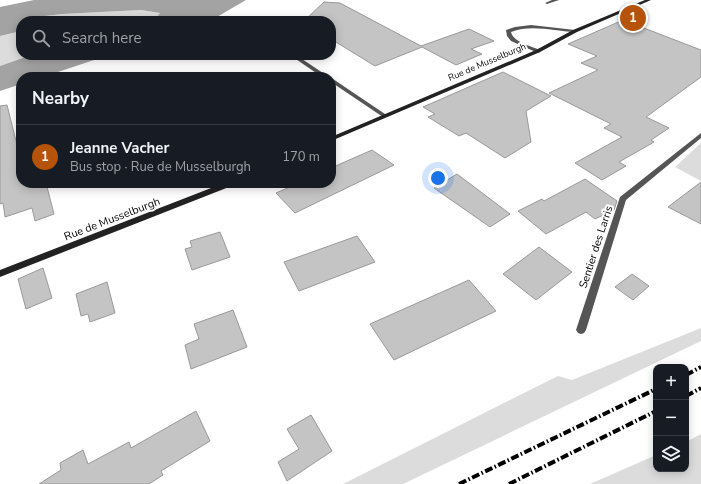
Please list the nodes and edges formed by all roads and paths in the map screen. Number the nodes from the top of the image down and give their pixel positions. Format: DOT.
graph roads {
  1 [pos="556,0"];
  2 [pos="645,0"];
  3 [pos="547,3"];
  4 [pos="575,31"];
  5 [pos="538,50"];
  6 [pos="300,60"];
  7 [pos="318,72"];
  8 [pos="336,83"];
  9 [pos="385,116"];
  10 [pos="701,135"];
  11 [pos="336,137"];
  12 [pos="218,188"];
  13 [pos="0,274"];
  14 [pos="581,330"];
  1 -- 3 [label="street"];
  2 -- 4 [label="street, Rue de Musselburgh"];
  4 -- 5 [label="street, Rue de Musselburgh"];
  4 -- 5 [label="street"];
  5 -- 9 [label="street, Rue de Musselburgh"];
  6 -- 7 [label="street"];
  8 -- 9 [label="street"];
  9 -- 11 [label="street, Rue de Musselburgh"];
  10 -- 14 [label="street, Sentier des Larris"];
  12 -- 13 [label="street, Rue de Musselburgh"];
}
